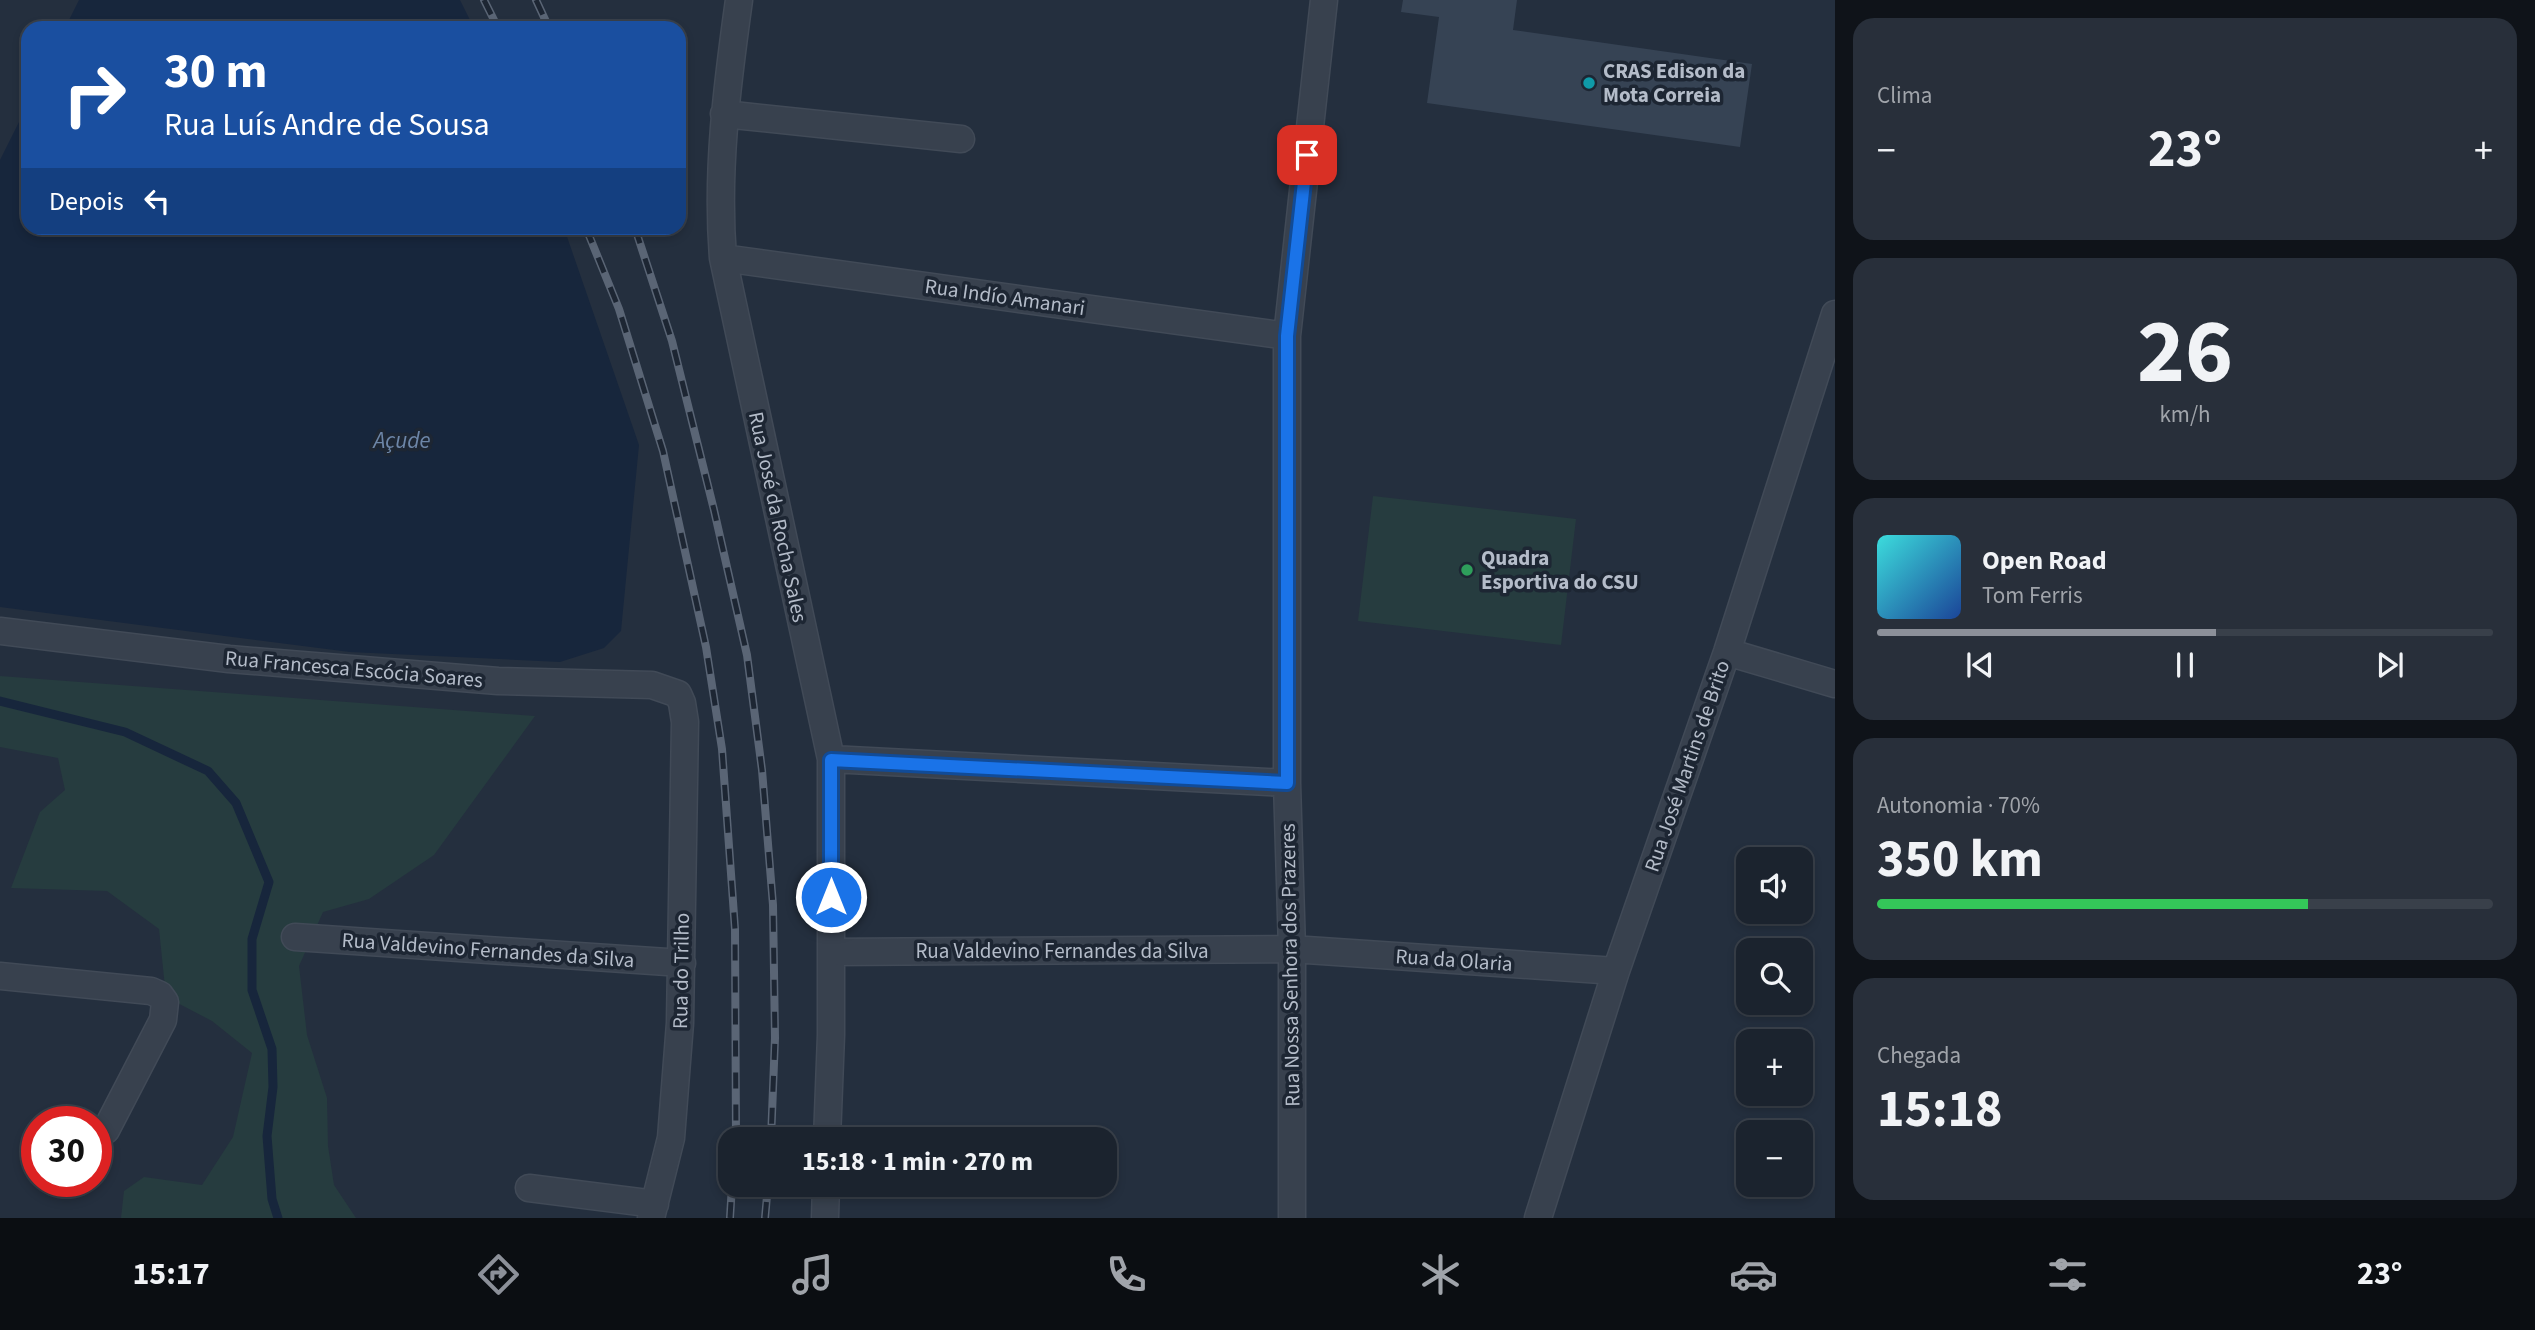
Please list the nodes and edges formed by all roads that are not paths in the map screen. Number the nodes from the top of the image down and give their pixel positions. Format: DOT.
graph roads {
  1 [pos="738,0"];
  2 [pos="1324,0"];
  3 [pos="724,114"];
  4 [pos="961,139"];
  5 [pos="723,258"];
  6 [pos="1835,314"];
  7 [pos="1287,336"];
  8 [pos="0,631"];
  9 [pos="1727,652"];
  10 [pos="1835,684"];
  11 [pos="685,722"];
  12 [pos="831,760"];
  13 [pos="1287,783"];
  14 [pos="295,937"];
  15 [pos="1292,950"];
  16 [pos="831,952"];
  17 [pos="682,964"];
  18 [pos="1616,971"];
  19 [pos="0,976"];
  20 [pos="112,1118"];
  21 [pos="827,1127"];
  22 [pos="529,1188"];
  23 [pos="826,1197"];
  24 [pos="653,1211"];
  25 [pos="825,1218"];
  26 [pos="1292,1218"];
  27 [pos="1538,1218"];
  1 -- 3 [label="street, Rua José da Rocha Sales"];
  2 -- 7 [label="street, Rua Nossa Senhora dos Prazeres"];
  3 -- 4 [label="street"];
  3 -- 5 [label="street, Rua José da Rocha Sales"];
  5 -- 7 [label="street, Rua Indío Amanari"];
  5 -- 12 [label="street, Rua José da Rocha Sales"];
  6 -- 9 [label="street, Rua José Martins de Brito"];
  7 -- 13 [label="street, Rua Nossa Senhora dos Prazeres"];
  8 -- 11 [label="street, Rua Francesca Escócia Soares"];
  9 -- 10 [label="street"];
  9 -- 18 [label="street, Rua José Martins de Brito"];
  11 -- 17 [label="street, Rua do Trilho"];
  12 -- 13 [label="street"];
  12 -- 16 [label="street, Rua José da Rocha Sales"];
  13 -- 15 [label="street, Rua Nossa Senhora dos Prazeres"];
  14 -- 17 [label="street, Rua Valdevino Fernandes da Silva"];
  15 -- 16 [label="street, Rua Valdevino Fernandes da Silva"];
  15 -- 18 [label="street, Rua da Olaria"];
  15 -- 26 [label="street, Rua Nossa Senhora dos Prazeres"];
  16 -- 21 [label="street, Rua José da Rocha Sales"];
  17 -- 24 [label="street, Rua do Trilho"];
  18 -- 27 [label="street, Rua José Martins de Brito"];
  19 -- 20 [label="street"];
  22 -- 24 [label="street"];
  23 -- 25 [label="street"];
}
